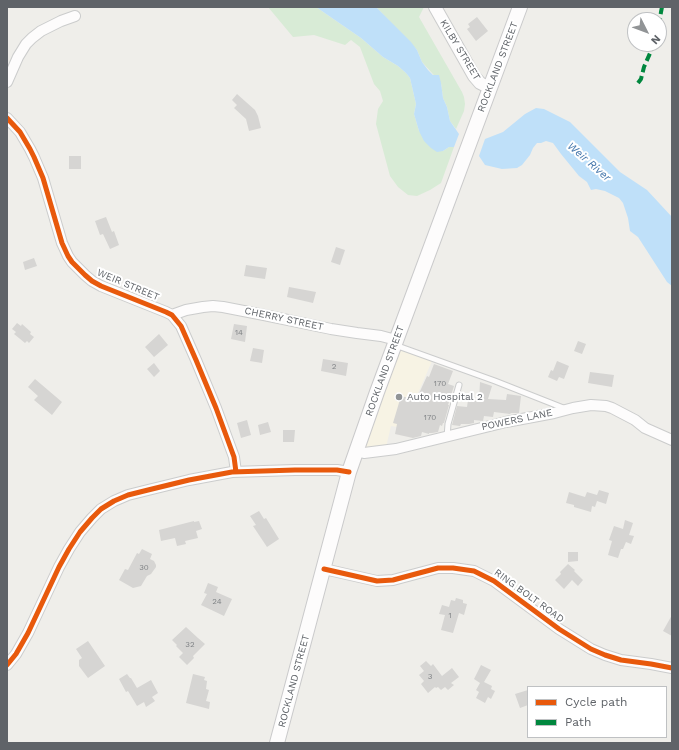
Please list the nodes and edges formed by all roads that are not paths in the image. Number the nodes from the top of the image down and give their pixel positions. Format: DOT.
graph roads {
  1 [pos="435,7"];
  2 [pos="520,7"];
  3 [pos="75,16"];
  4 [pos="7,82"];
  5 [pos="490,88"];
  6 [pos="7,118"];
  7 [pos="172,315"];
  8 [pos="395,342"];
  9 [pos="459,385"];
  10 [pos="566,409"];
  11 [pos="446,437"];
  12 [pos="672,440"];
  13 [pos="356,452"];
  14 [pos="236,472"];
  15 [pos="349,472"];
  16 [pos="324,568"];
  17 [pos="7,665"];
  18 [pos="672,668"];
  19 [pos="278,743"];
  1 -- 5 [label="street, KILBY STREET"];
  2 -- 5 [label="main road, ROCKLAND STREET"];
  3 -- 4 [label="street"];
  5 -- 8 [label="main road, ROCKLAND STREET"];
  6 -- 7 [label="street, WEIR STREET"];
  7 -- 8 [label="street, CHERRY STREET"];
  7 -- 14 [label="street, WEIR STREET"];
  8 -- 10 [label="lane"];
  8 -- 13 [label="main road, ROCKLAND STREET"];
  9 -- 11 [label="lane"];
  10 -- 11 [label="street, POWERS LANE"];
  10 -- 12 [label="street, POWERS LANE"];
  11 -- 13 [label="street, POWERS LANE"];
  13 -- 15 [label="main road, ROCKLAND STREET"];
  14 -- 15 [label="street"];
  14 -- 17 [label="street"];
  15 -- 16 [label="main road, ROCKLAND STREET"];
  16 -- 18 [label="street, RING BOLT ROAD"];
  16 -- 19 [label="main road, ROCKLAND STREET"];
}
